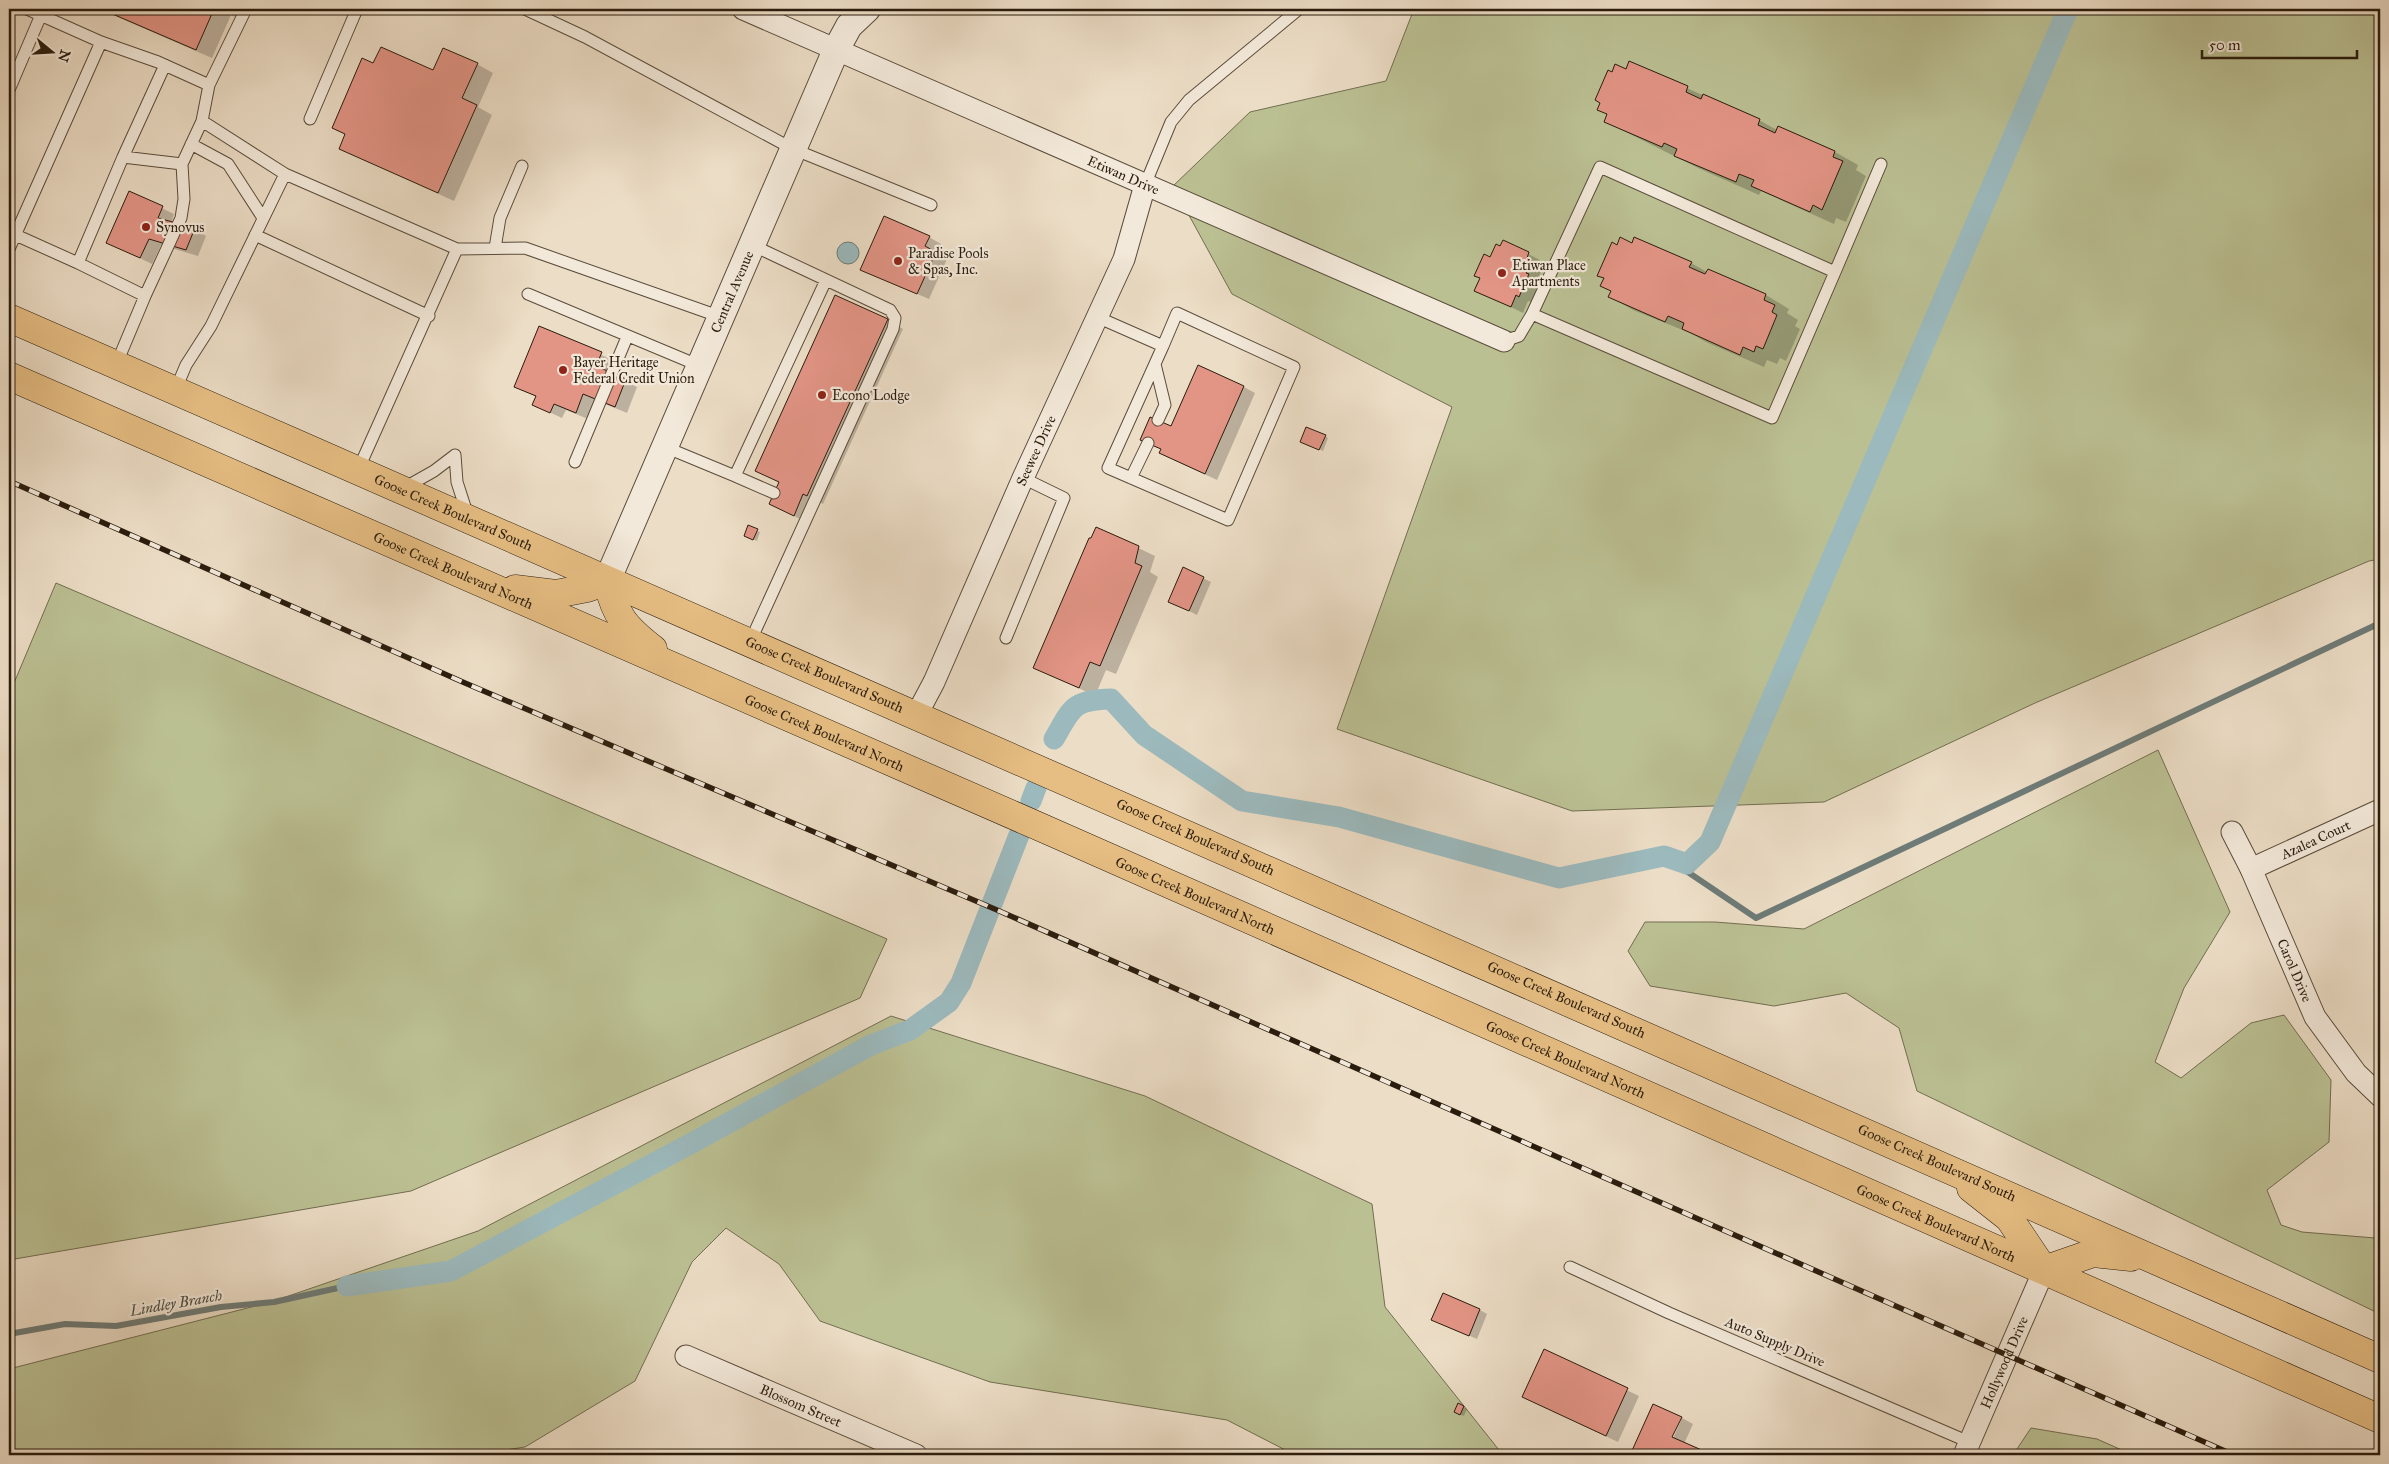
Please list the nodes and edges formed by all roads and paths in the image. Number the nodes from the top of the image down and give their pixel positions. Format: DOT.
graph roads {
  1 [pos="27,9"];
  2 [pos="246,9"];
  3 [pos="357,9"];
  4 [pos="525,9"];
  5 [pos="743,9"];
  6 [pos="867,9"];
  7 [pos="1299,9"];
  8 [pos="41,15"];
  9 [pos="101,42"];
  10 [pos="836,50"];
  11 [pos="165,65"];
  12 [pos="209,85"];
  13 [pos="9,90"];
  14 [pos="310,119"];
  15 [pos="202,121"];
  16 [pos="191,144"];
  17 [pos="793,149"];
  18 [pos="123,157"];
  19 [pos="182,164"];
  20 [pos="1881,164"];
  21 [pos="522,166"];
  22 [pos="285,174"];
  23 [pos="1145,185"];
  24 [pos="931,206"];
  25 [pos="263,218"];
  26 [pos="12,234"];
  27 [pos="254,235"];
  28 [pos="752,245"];
  29 [pos="495,248"];
  30 [pos="9,249"];
  31 [pos="457,249"];
  32 [pos="78,263"];
  33 [pos="1835,272"];
  34 [pos="826,280"];
  35 [pos="528,294"];
  36 [pos="145,296"];
  37 [pos="1532,314"];
  38 [pos="428,316"];
  39 [pos="721,317"];
  40 [pos="1097,317"];
  41 [pos="9,318"];
  42 [pos="627,337"];
  43 [pos="1504,341"];
  44 [pos="1162,346"];
  45 [pos="1155,364"];
  46 [pos="116,365"];
  47 [pos="700,366"];
  48 [pos="9,376"];
  49 [pos="175,391"];
  50 [pos="1158,420"];
  51 [pos="1148,443"];
  52 [pos="665,447"];
  53 [pos="575,462"];
  54 [pos="358,472"];
  55 [pos="736,476"];
  56 [pos="1023,478"];
  57 [pos="1132,478"];
  58 [pos="399,490"];
  59 [pos="774,493"];
  60 [pos="799,504"];
  61 [pos="810,509"];
  62 [pos="470,521"];
  63 [pos="607,580"];
  64 [pos="494,589"];
  65 [pos="1006,638"];
  66 [pos="750,642"];
  67 [pos="686,673"];
  68 [pos="917,714"];
  69 [pos="2380,810"];
  70 [pos="2232,832"];
  71 [pos="2251,869"];
  72 [pos="2380,1096"];
  73 [pos="1938,1163"];
  74 [pos="1570,1267"];
  75 [pos="2179,1269"];
  76 [pos="2044,1270"];
  77 [pos="686,1356"];
  78 [pos="2380,1358"];
  79 [pos="2380,1419"];
  80 [pos="1966,1449"];
  81 [pos="916,1455"];
  1 -- 8 [label="lane"];
  2 -- 12 [label="lane"];
  3 -- 14 [label="lane"];
  4 -- 17 [label="lane"];
  5 -- 10 [label="street, Etiwan Drive"];
  6 -- 10 [label="street, Central Avenue"];
  7 -- 23 [label="lane"];
  8 -- 9 [label="lane"];
  8 -- 13 [label="lane"];
  9 -- 11 [label="lane"];
  9 -- 26 [label="lane"];
  10 -- 17 [label="street, Central Avenue"];
  10 -- 23 [label="street, Etiwan Drive"];
  11 -- 12 [label="lane"];
  11 -- 18 [label="lane"];
  12 -- 15 [label="lane"];
  15 -- 16 [label="lane"];
  15 -- 22 [label="lane"];
  16 -- 19 [label="lane"];
  16 -- 25 [label="lane"];
  17 -- 24 [label="lane"];
  17 -- 28 [label="street, Central Avenue"];
  18 -- 19 [label="lane"];
  18 -- 32 [label="lane"];
  19 -- 36 [label="lane"];
  20 -- 33 [label="lane"];
  21 -- 29 [label="lane"];
  22 -- 25 [label="lane"];
  22 -- 31 [label="lane"];
  23 -- 40 [label="street, Seewee Drive"];
  23 -- 43 [label="street, Etiwan Drive"];
  25 -- 27 [label="lane"];
  26 -- 30 [label="lane"];
  26 -- 32 [label="lane"];
  27 -- 38 [label="lane"];
  27 -- 49 [label="lane"];
  28 -- 34 [label="lane"];
  28 -- 39 [label="street, Central Avenue"];
  29 -- 31 [label="lane"];
  29 -- 39 [label="lane"];
  31 -- 38 [label="lane"];
  32 -- 36 [label="lane"];
  33 -- 37 [label="lane"];
  33 -- 37 [label="lane"];
  34 -- 55 [label="lane"];
  34 -- 61 [label="lane"];
  35 -- 42 [label="lane"];
  36 -- 46 [label="lane"];
  37 -- 43 [label="lane"];
  38 -- 54 [label="lane"];
  39 -- 47 [label="street, Central Avenue"];
  40 -- 44 [label="lane"];
  40 -- 56 [label="street, Seewee Drive"];
  41 -- 46 [label="highway, Goose Creek Boulevard South"];
  42 -- 47 [label="lane"];
  42 -- 53 [label="lane"];
  44 -- 45 [label="lane"];
  44 -- 57 [label="lane"];
  45 -- 50 [label="lane"];
  45 -- 57 [label="lane"];
  46 -- 49 [label="highway, Goose Creek Boulevard South"];
  47 -- 52 [label="street, Central Avenue"];
  48 -- 64 [label="highway, Goose Creek Boulevard North"];
  49 -- 54 [label="highway, Goose Creek Boulevard South"];
  51 -- 57 [label="lane"];
  52 -- 55 [label="lane"];
  52 -- 63 [label="street, Central Avenue"];
  54 -- 58 [label="highway, Goose Creek Boulevard South"];
  55 -- 59 [label="lane"];
  56 -- 65 [label="lane"];
  56 -- 68 [label="street, Seewee Drive"];
  58 -- 62 [label="highway, Goose Creek Boulevard South"];
  58 -- 62 [label="lane"];
  60 -- 61 [label="lane"];
  61 -- 66 [label="lane"];
  62 -- 63 [label="highway, Goose Creek Boulevard South"];
  63 -- 64 [label="highway"];
  63 -- 66 [label="highway, Goose Creek Boulevard South"];
  63 -- 67 [label="highway"];
  64 -- 67 [label="highway, Goose Creek Boulevard North"];
  66 -- 68 [label="highway, Goose Creek Boulevard South"];
  67 -- 76 [label="highway, Goose Creek Boulevard North"];
  68 -- 73 [label="highway, Goose Creek Boulevard South"];
  69 -- 71 [label="street, Azalea Court"];
  70 -- 71 [label="street, Carol Drive"];
  71 -- 72 [label="street, Carol Drive"];
  73 -- 75 [label="highway, Goose Creek Boulevard South"];
  73 -- 76 [label="highway"];
  74 -- 80 [label="lane, Auto Supply Drive"];
  75 -- 76 [label="highway"];
  75 -- 78 [label="highway, Goose Creek Boulevard South"];
  76 -- 79 [label="highway, Goose Creek Boulevard North"];
  76 -- 80 [label="street, Hollywood Drive"];
  77 -- 81 [label="street, Blossom Street"];
}
